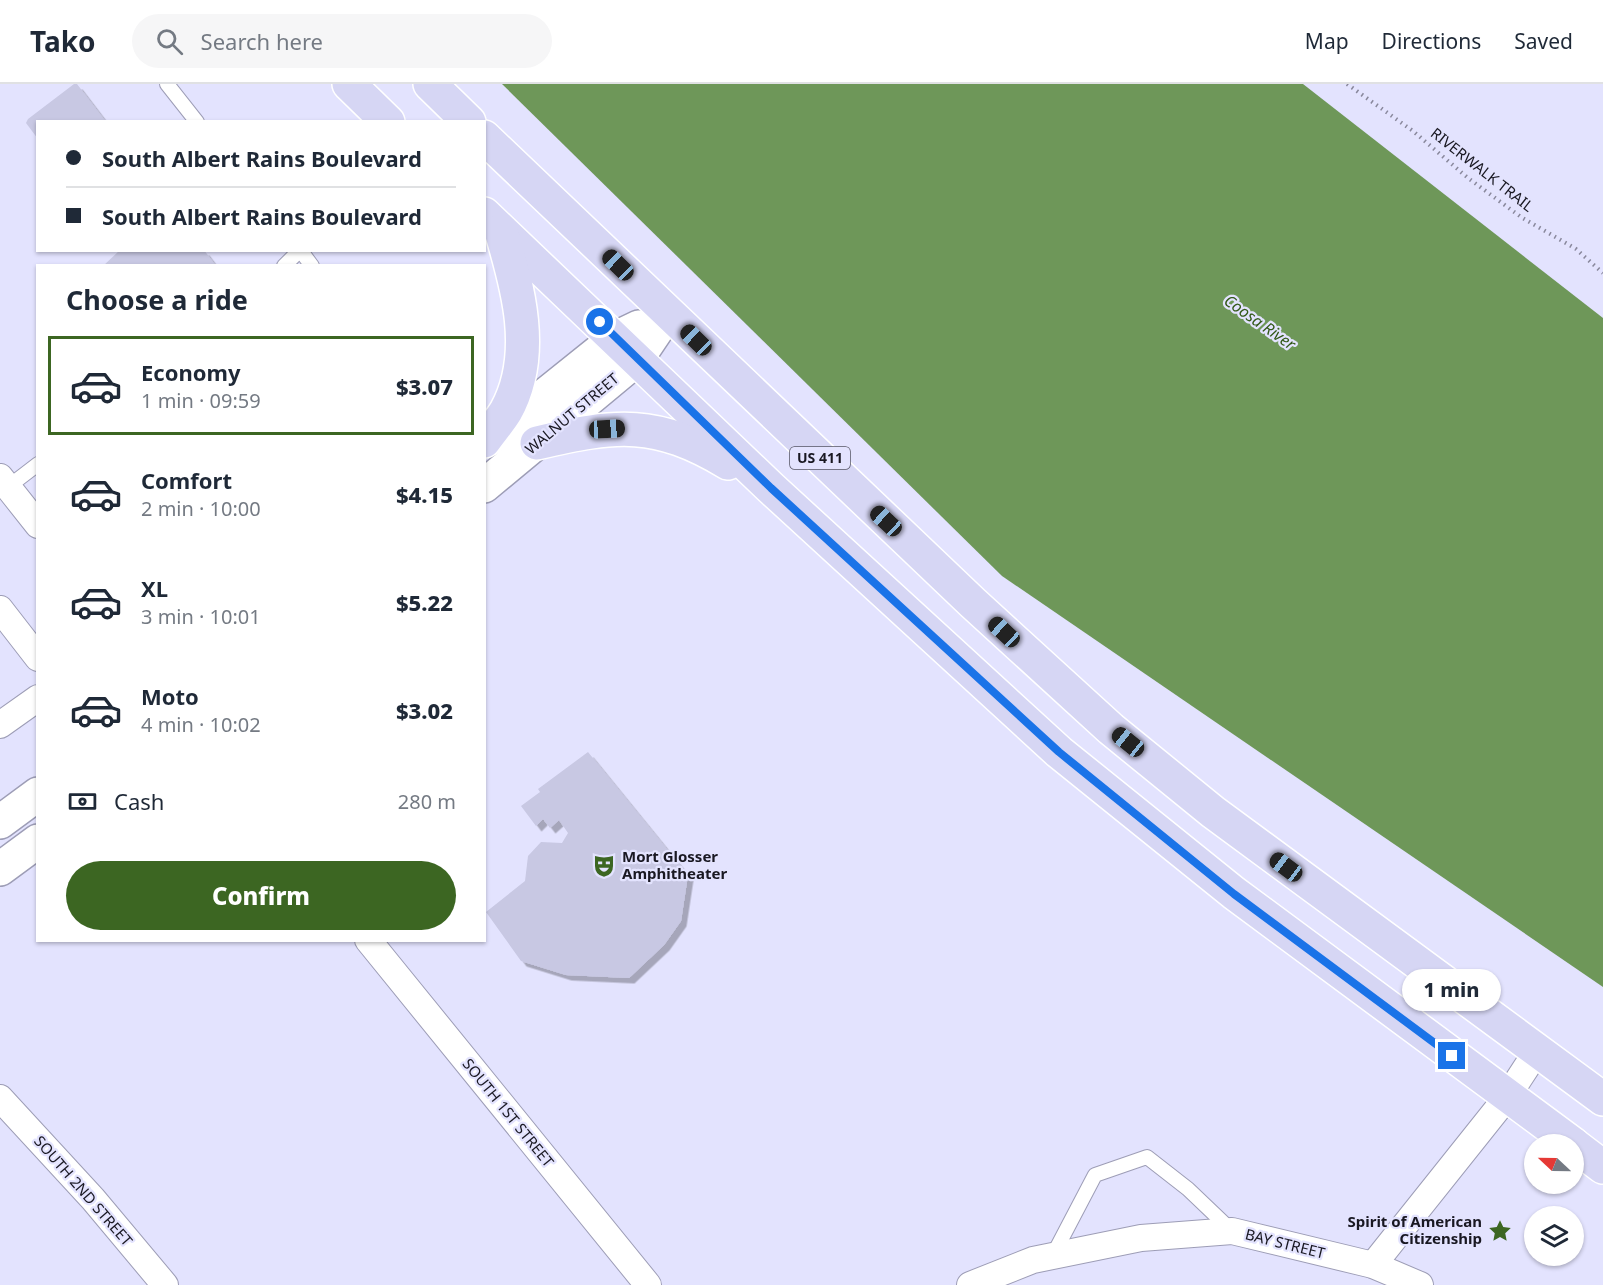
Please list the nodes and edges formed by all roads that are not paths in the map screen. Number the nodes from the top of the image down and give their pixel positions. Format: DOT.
graph roads {
  1 [pos="167,84"];
  2 [pos="349,84"];
  3 [pos="430,84"];
  4 [pos="195,120"];
  5 [pos="386,120"];
  6 [pos="467,120"];
  7 [pos="486,139"];
  8 [pos="493,222"];
  9 [pos="300,252"];
  10 [pos="286,264"];
  11 [pos="668,313"];
  12 [pos="626,348"];
  13 [pos="486,439"];
  14 [pos="486,441"];
  15 [pos="537,443"];
  16 [pos="36,465"];
  17 [pos="4,482"];
  18 [pos="486,484"];
  19 [pos="771,488"];
  20 [pos="36,522"];
  21 [pos="0,609"];
  22 [pos="36,655"];
  23 [pos="36,699"];
  24 [pos="0,725"];
  25 [pos="36,795"];
  26 [pos="0,822"];
  27 [pos="36,842"];
  28 [pos="0,869"];
  29 [pos="370,942"];
  30 [pos="1537,1051"];
  31 [pos="1507,1097"];
  32 [pos="0,1098"];
  33 [pos="1603,1099"];
  34 [pos="1558,1134"];
  35 [pos="1584,1153"];
  36 [pos="1603,1167"];
  37 [pos="1232,1231"];
  38 [pos="1052,1257"];
  39 [pos="1372,1265"];
  40 [pos="165,1285"];
  41 [pos="648,1285"];
  42 [pos="970,1285"];
  43 [pos="1420,1285"];
  1 -- 4 [label="lane"];
  2 -- 5 [label="main road"];
  3 -- 6 [label="main road"];
  7 -- 11 [label="main road, US 411"];
  8 -- 12 [label="main road"];
  8 -- 13 [label="main road"];
  9 -- 10 [label="lane"];
  11 -- 12 [label="street, WALNUT STREET"];
  11 -- 30 [label="main road, US 411"];
  12 -- 14 [label="street, WALNUT STREET"];
  12 -- 15 [label="street, WALNUT STREET"];
  12 -- 19 [label="main road"];
  15 -- 18 [label="street, WALNUT STREET"];
  15 -- 19 [label="main road"];
  16 -- 17 [label="lane"];
  17 -- 20 [label="street"];
  19 -- 31 [label="main road"];
  21 -- 22 [label="street"];
  23 -- 24 [label="street"];
  25 -- 26 [label="street"];
  27 -- 28 [label="street"];
  29 -- 41 [label="street, SOUTH 1ST STREET"];
  30 -- 31 [label="street"];
  30 -- 33 [label="main road, US 411"];
  31 -- 34 [label="main road"];
  31 -- 39 [label="street"];
  32 -- 40 [label="street, SOUTH 2ND STREET"];
  35 -- 36 [label="main road"];
  37 -- 38 [label="street, BAY STREET"];
  37 -- 38 [label="lane"];
  37 -- 39 [label="street, BAY STREET"];
  38 -- 42 [label="street, BAY STREET"];
  39 -- 43 [label="street, BAY STREET"];
}
